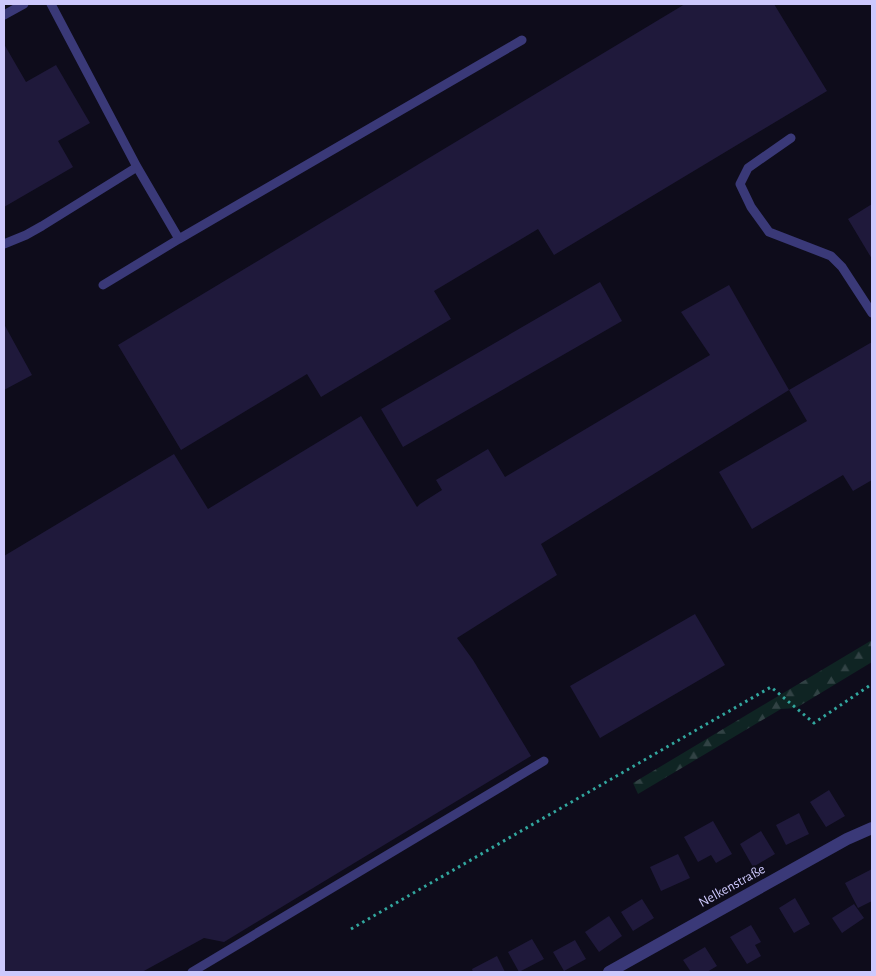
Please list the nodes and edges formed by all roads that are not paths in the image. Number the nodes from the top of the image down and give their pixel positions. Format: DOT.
graph roads {
  1 [pos="24,4"];
  2 [pos="51,4"];
  3 [pos="4,16"];
  4 [pos="522,40"];
  5 [pos="791,138"];
  6 [pos="137,167"];
  7 [pos="179,240"];
  8 [pos="4,244"];
  9 [pos="103,285"];
  10 [pos="872,313"];
  11 [pos="544,761"];
  12 [pos="872,828"];
  13 [pos="192,972"];
  14 [pos="609,972"];
  1 -- 3 [label="lane"];
  2 -- 6 [label="lane"];
  4 -- 7 [label="lane"];
  5 -- 10 [label="lane"];
  6 -- 7 [label="lane"];
  6 -- 8 [label="lane"];
  7 -- 9 [label="lane"];
  11 -- 13 [label="lane"];
  12 -- 14 [label="street, Nelkenstraße"];
}
